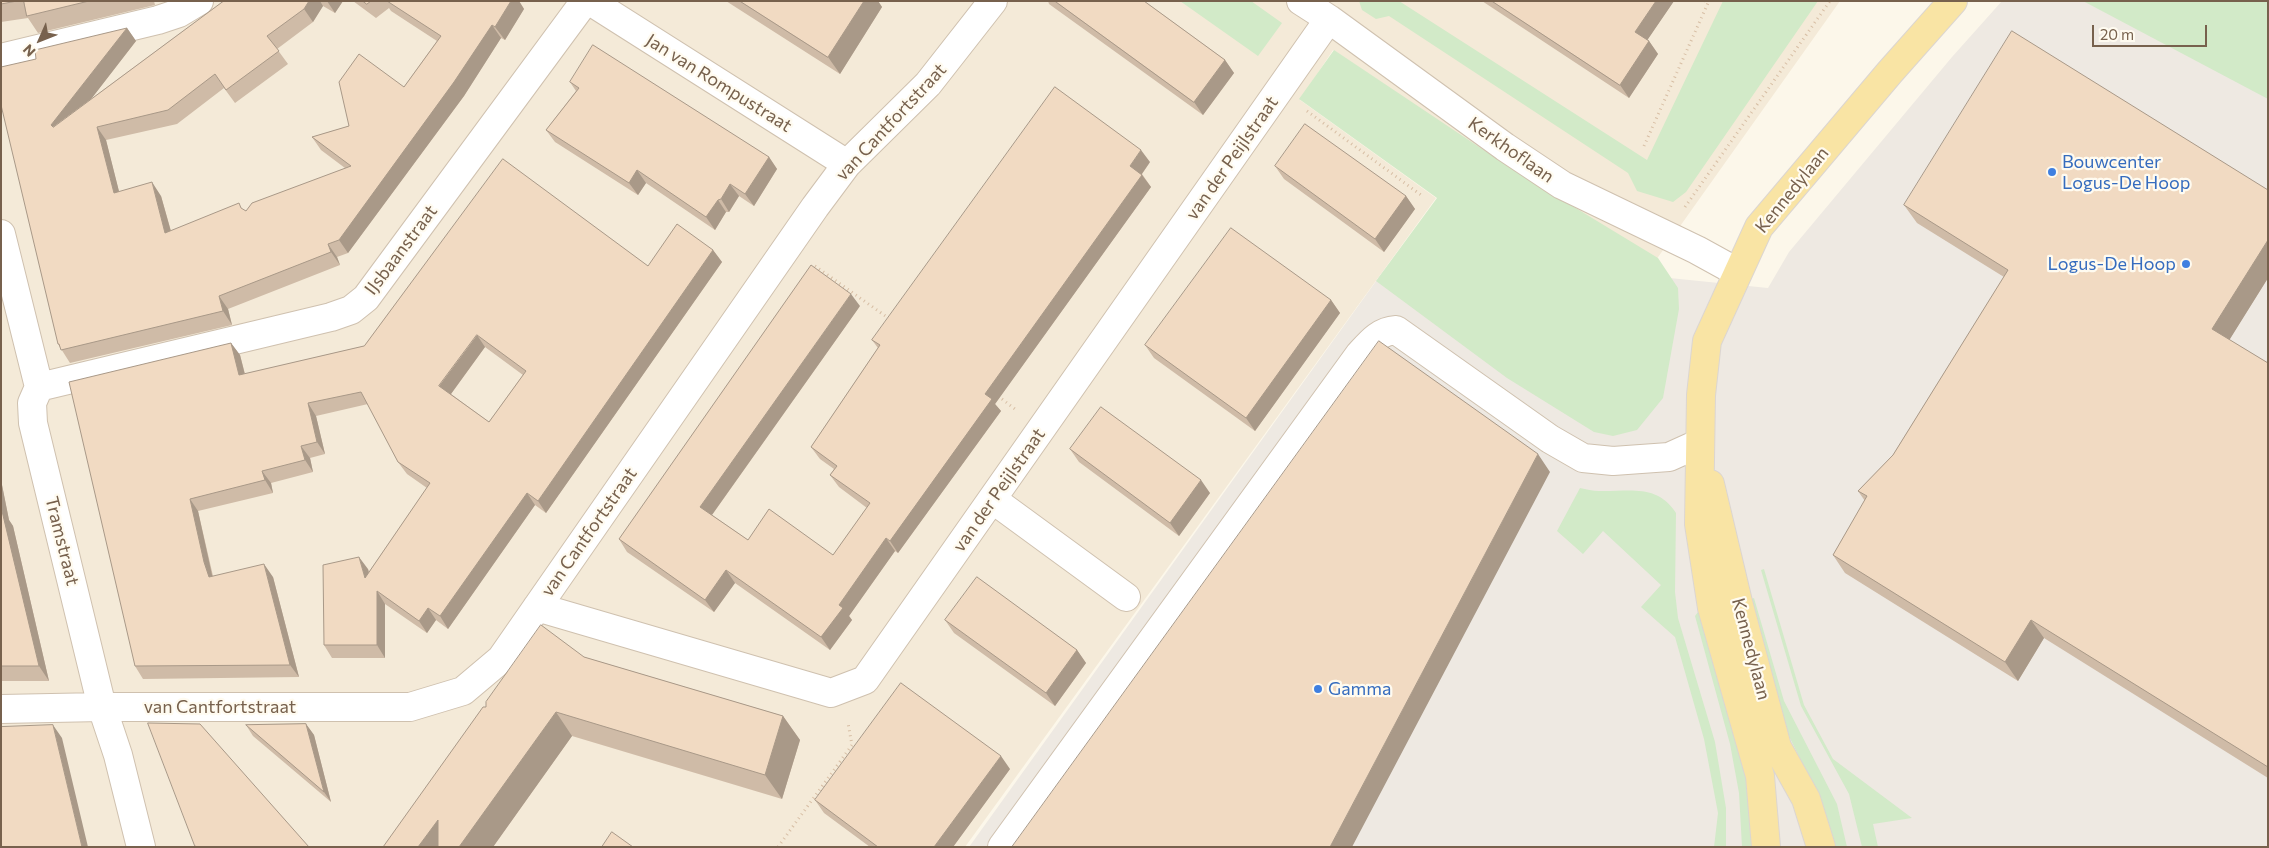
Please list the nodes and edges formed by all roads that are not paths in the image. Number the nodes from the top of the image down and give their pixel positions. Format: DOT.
graph roads {
  1 [pos="198,1"];
  2 [pos="585,1"];
  3 [pos="590,1"];
  4 [pos="993,1"];
  5 [pos="1300,1"];
  6 [pos="1953,1"];
  7 [pos="1329,19"];
  8 [pos="1,58"];
  9 [pos="847,164"];
  10 [pos="1,234"];
  11 [pos="1737,272"];
  12 [pos="39,386"];
  13 [pos="1700,443"];
  14 [pos="992,499"];
  15 [pos="1126,597"];
  16 [pos="537,607"];
  17 [pos="102,707"];
  18 [pos="1,709"];
  19 [pos="141,847"];
  20 [pos="1002,847"];
  21 [pos="1766,847"];
  22 [pos="1821,847"];
  1 -- 8 [label="street"];
  2 -- 12 [label="street, IJsbaanstraat"];
  3 -- 9 [label="street, Jan van Rompustraat"];
  4 -- 9 [label="street, van Cantfortstraat"];
  5 -- 7 [label="street, Kerkhoflaan"];
  6 -- 11 [label="main road, Kennedylaan"];
  7 -- 11 [label="street, Kerkhoflaan"];
  7 -- 14 [label="street, van der Peijlstraat"];
  9 -- 16 [label="street, van Cantfortstraat"];
  10 -- 12 [label="street, Tramstraat"];
  11 -- 13 [label="main road, Kennedylaan"];
  12 -- 17 [label="street, Tramstraat"];
  13 -- 20 [label="street"];
  13 -- 21 [label="main road, Kennedylaan"];
  13 -- 22 [label="main road, Kennedylaan"];
  14 -- 15 [label="street"];
  14 -- 16 [label="street, van der Peijlstraat"];
  16 -- 17 [label="street, van Cantfortstraat"];
  17 -- 18 [label="street, van Cantfortstraat"];
  17 -- 19 [label="street, Tramstraat"];
}
